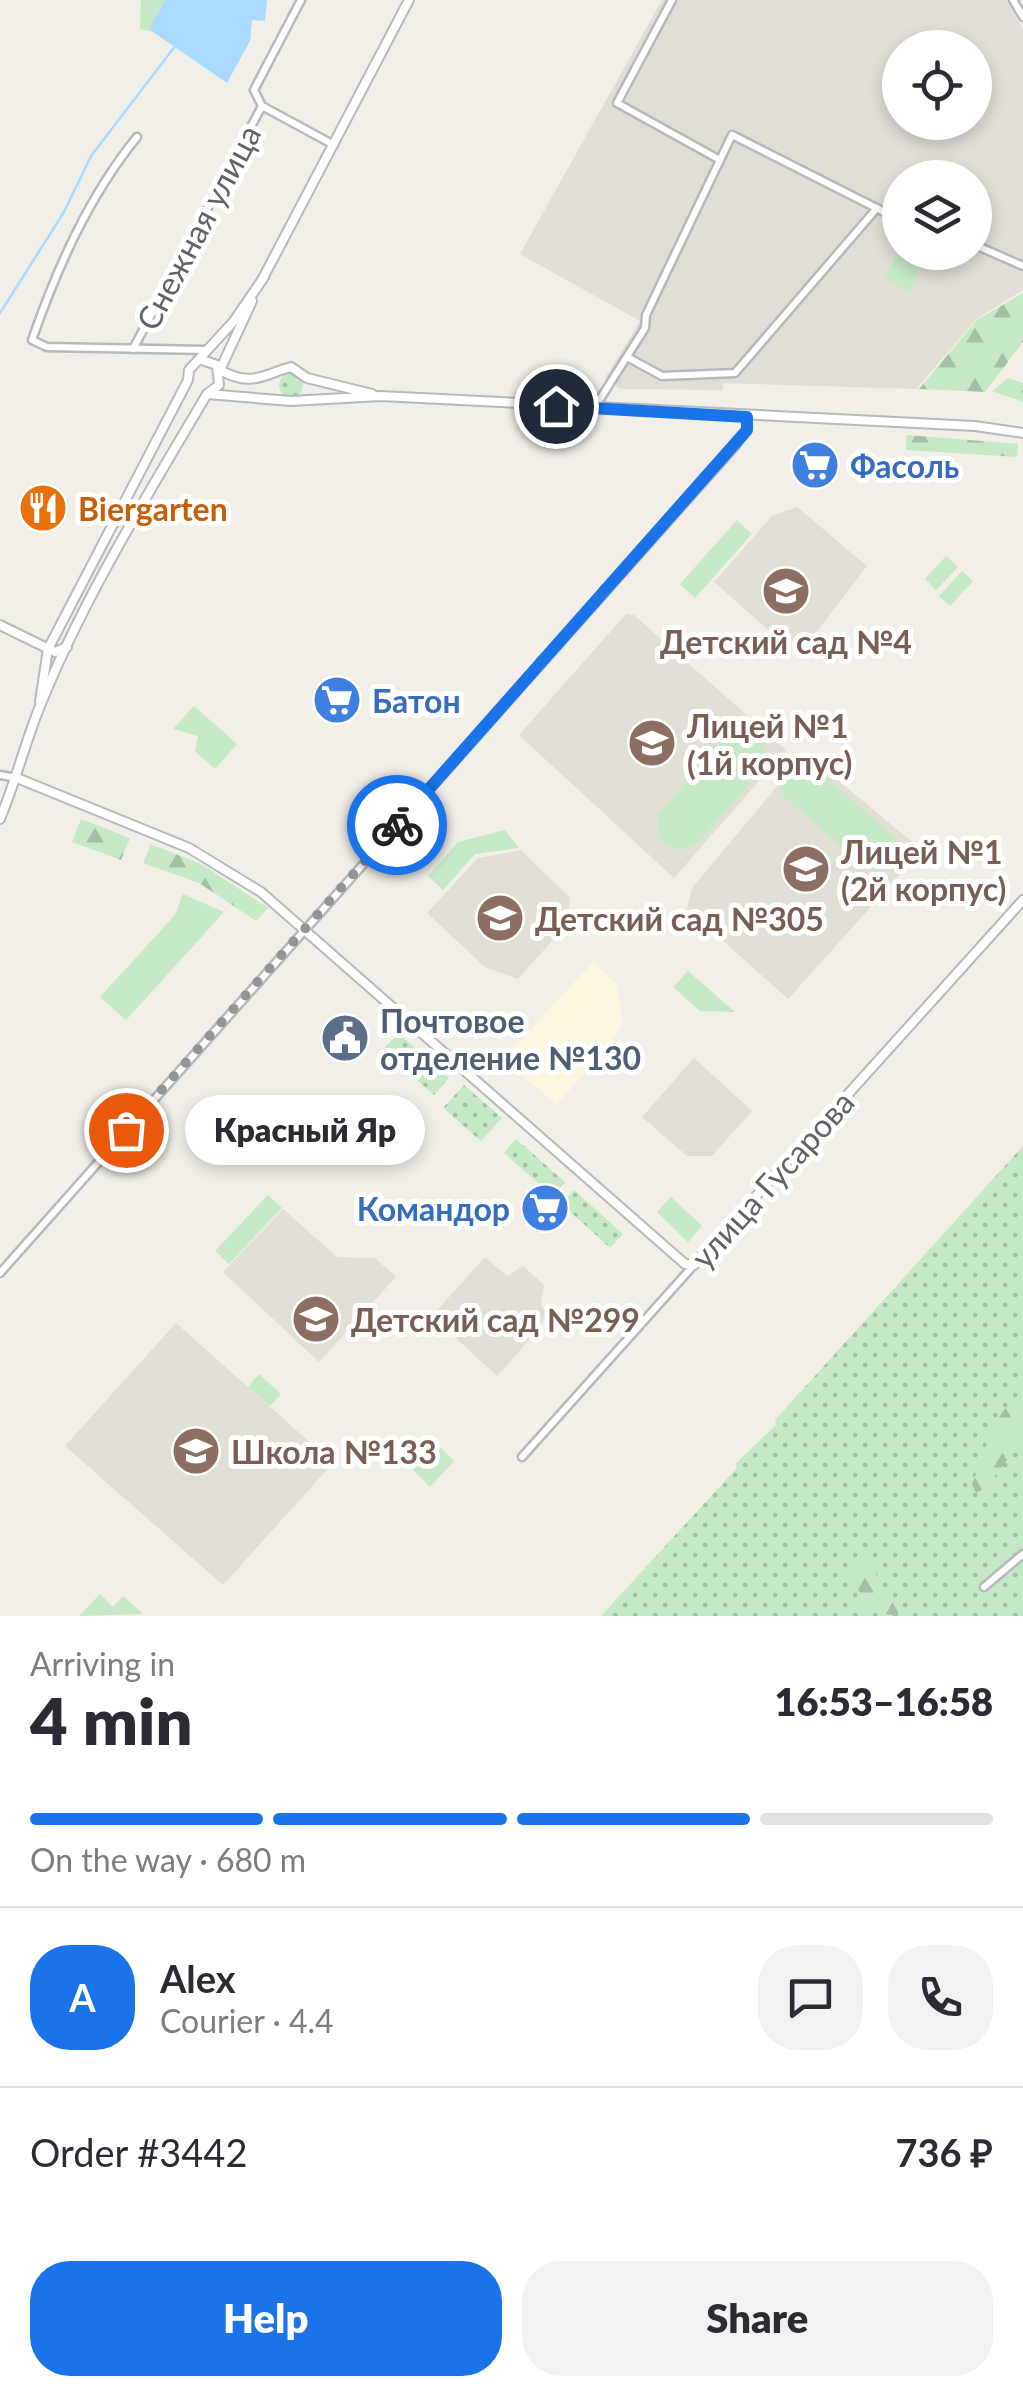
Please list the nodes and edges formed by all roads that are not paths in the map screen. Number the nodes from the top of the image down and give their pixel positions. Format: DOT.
graph roads {
  1 [pos="301,0"];
  2 [pos="408,0"];
  3 [pos="672,0"];
  4 [pos="1013,0"];
  5 [pos="1023,17"];
  6 [pos="262,106"];
  7 [pos="137,137"];
  8 [pos="334,146"];
  9 [pos="720,160"];
  10 [pos="877,208"];
  11 [pos="882,211"];
  12 [pos="992,252"];
  13 [pos="1023,266"];
  14 [pos="264,277"];
  15 [pos="133,349"];
  16 [pos="207,350"];
  17 [pos="626,357"];
  18 [pos="202,360"];
  19 [pos="220,370"];
  20 [pos="275,378"];
  21 [pos="307,378"];
  22 [pos="188,380"];
  23 [pos="207,394"];
  24 [pos="381,396"];
  25 [pos="291,401"];
  26 [pos="594,408"];
  27 [pos="747,417"];
  28 [pos="1023,433"];
  29 [pos="0,625"];
  30 [pos="67,648"];
  31 [pos="48,649"];
  32 [pos="38,711"];
  33 [pos="0,775"];
  34 [pos="18,778"];
  35 [pos="0,819"];
  36 [pos="1023,900"];
  37 [pos="304,929"];
  38 [pos="694,1265"];
  39 [pos="0,1273"];
  40 [pos="522,1457"];
  41 [pos="1023,1554"];
  42 [pos="984,1587"];
  1 -- 6 [label="street, Снежная улица"];
  2 -- 8 [label="street"];
  3 -- 9 [label="street"];
  4 -- 5 [label="street"];
  6 -- 8 [label="street, Снежная улица"];
  6 -- 15 [label="street, Снежная улица"];
  7 -- 15 [label="street, Снежная улица"];
  8 -- 14 [label="street"];
  9 -- 10 [label="street"];
  9 -- 17 [label="street"];
  10 -- 11 [label="street"];
  10 -- 17 [label="street"];
  12 -- 13 [label="street"];
  14 -- 16 [label="street"];
  14 -- 19 [label="street"];
  15 -- 16 [label="street, Снежная улица"];
  16 -- 18 [label="street"];
  17 -- 26 [label="street"];
  18 -- 19 [label="street"];
  18 -- 22 [label="street"];
  19 -- 20 [label="street"];
  19 -- 23 [label="street"];
  20 -- 21 [label="street"];
  20 -- 25 [label="street"];
  21 -- 24 [label="street"];
  21 -- 25 [label="street"];
  22 -- 23 [label="street"];
  22 -- 31 [label="street"];
  23 -- 25 [label="street"];
  23 -- 30 [label="street"];
  24 -- 25 [label="street"];
  24 -- 26 [label="street"];
  26 -- 27 [label="street"];
  27 -- 28 [label="street"];
  27 -- 37 [label="street"];
  29 -- 31 [label="street"];
  30 -- 31 [label="street"];
  30 -- 32 [label="street"];
  31 -- 32 [label="street"];
  32 -- 34 [label="street"];
  33 -- 34 [label="street"];
  34 -- 35 [label="street"];
  34 -- 37 [label="street"];
  36 -- 38 [label="street, улица Гусарова"];
  37 -- 38 [label="street"];
  37 -- 39 [label="street"];
  38 -- 40 [label="street, улица Гусарова"];
  41 -- 42 [label="street"];
}
